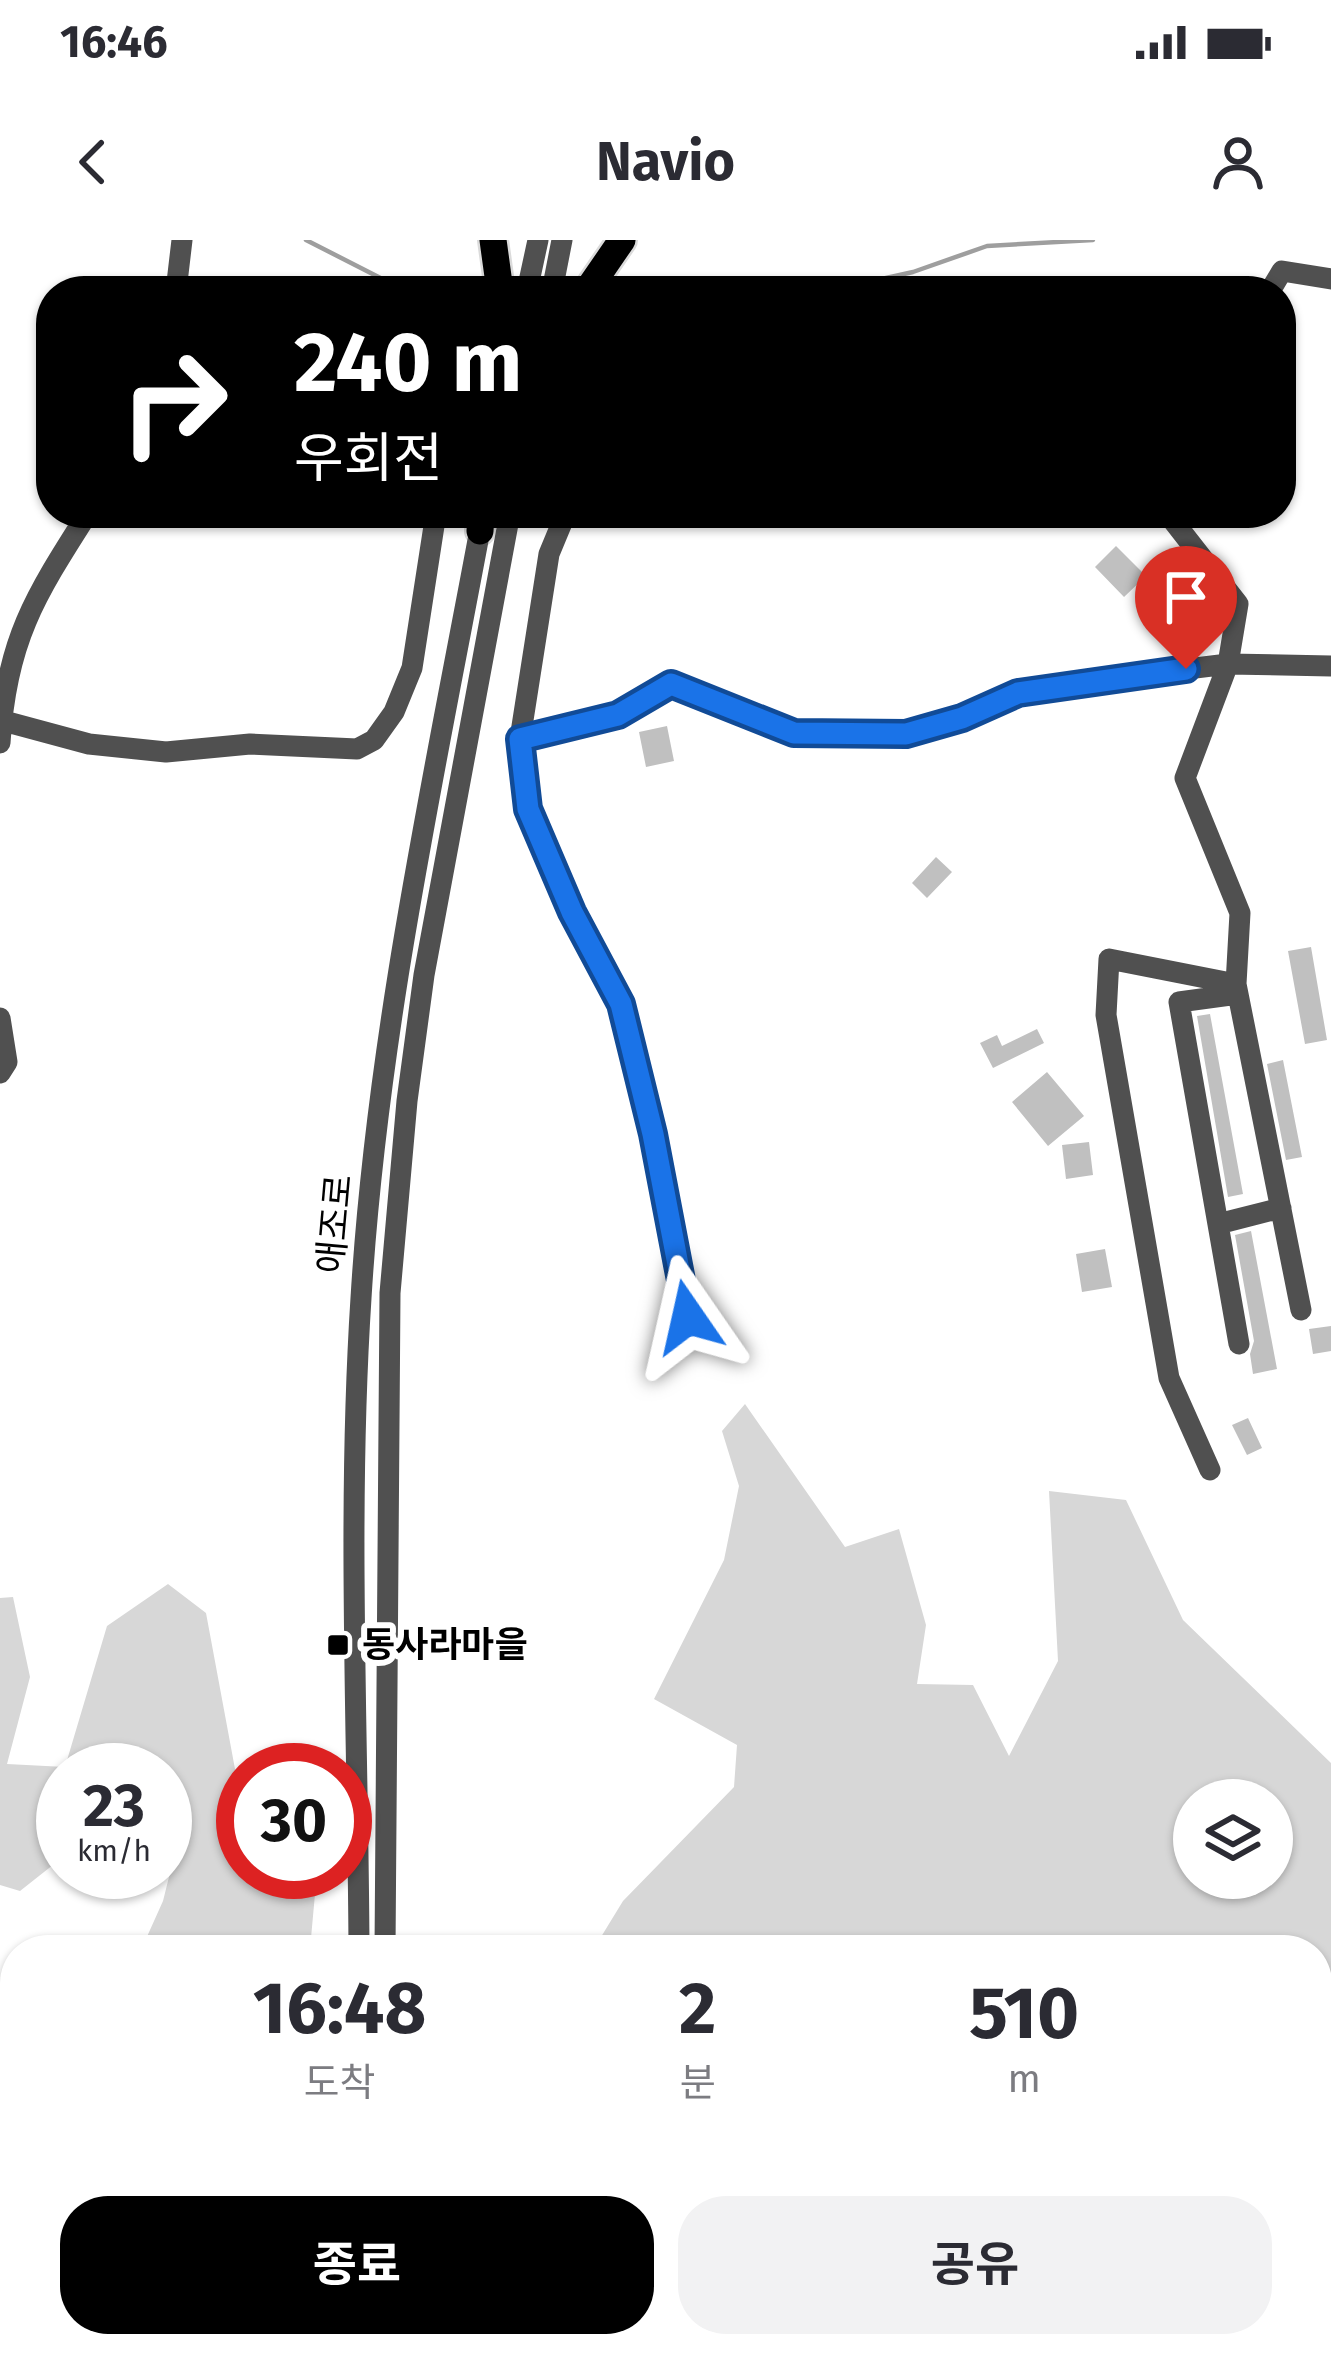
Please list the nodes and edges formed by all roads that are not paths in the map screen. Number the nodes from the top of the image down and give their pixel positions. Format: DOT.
graph roads {
  1 [pos="182,240"];
  2 [pos="493,240"];
  3 [pos="538,240"];
  4 [pos="562,240"];
  5 [pos="622,240"];
  6 [pos="178,276"];
  7 [pos="498,276"];
  8 [pos="530,276"];
  9 [pos="555,276"];
  10 [pos="597,276"];
  11 [pos="1279,276"];
  12 [pos="1331,278"];
  13 [pos="79,528"];
  14 [pos="434,528"];
  15 [pos="479,528"];
  16 [pos="507,528"];
  17 [pos="560,528"];
  18 [pos="1179,528"];
  19 [pos="1228,664"];
  20 [pos="1331,666"];
  21 [pos="1,720"];
  22 [pos="520,739"];
  23 [pos="0,743"];
  24 [pos="1237,989"];
  25 [pos="0,1018"];
  26 [pos="0,1073"];
  27 [pos="1281,1208"];
  28 [pos="1218,1225"];
  29 [pos="1301,1310"];
  30 [pos="688,1317"];
  31 [pos="1239,1344"];
  32 [pos="1210,1470"];
  33 [pos="359,1935"];
  34 [pos="385,1935"];
  1 -- 6 [label="street"];
  2 -- 7 [label="main road"];
  3 -- 8 [label="street"];
  4 -- 9 [label="street"];
  5 -- 10 [label="main road"];
  11 -- 12 [label="street"];
  13 -- 21 [label="street"];
  14 -- 21 [label="street"];
  15 -- 33 [label="street, 애조로"];
  16 -- 34 [label="street, 애조로"];
  17 -- 22 [label="street"];
  18 -- 19 [label="street"];
  19 -- 20 [label="street"];
  19 -- 22 [label="street"];
  19 -- 24 [label="street"];
  21 -- 23 [label="street"];
  22 -- 30 [label="street"];
  24 -- 27 [label="street"];
  24 -- 28 [label="street"];
  24 -- 32 [label="street"];
  25 -- 26 [label="street"];
  27 -- 28 [label="street"];
  27 -- 29 [label="street"];
  28 -- 31 [label="street"];
}
